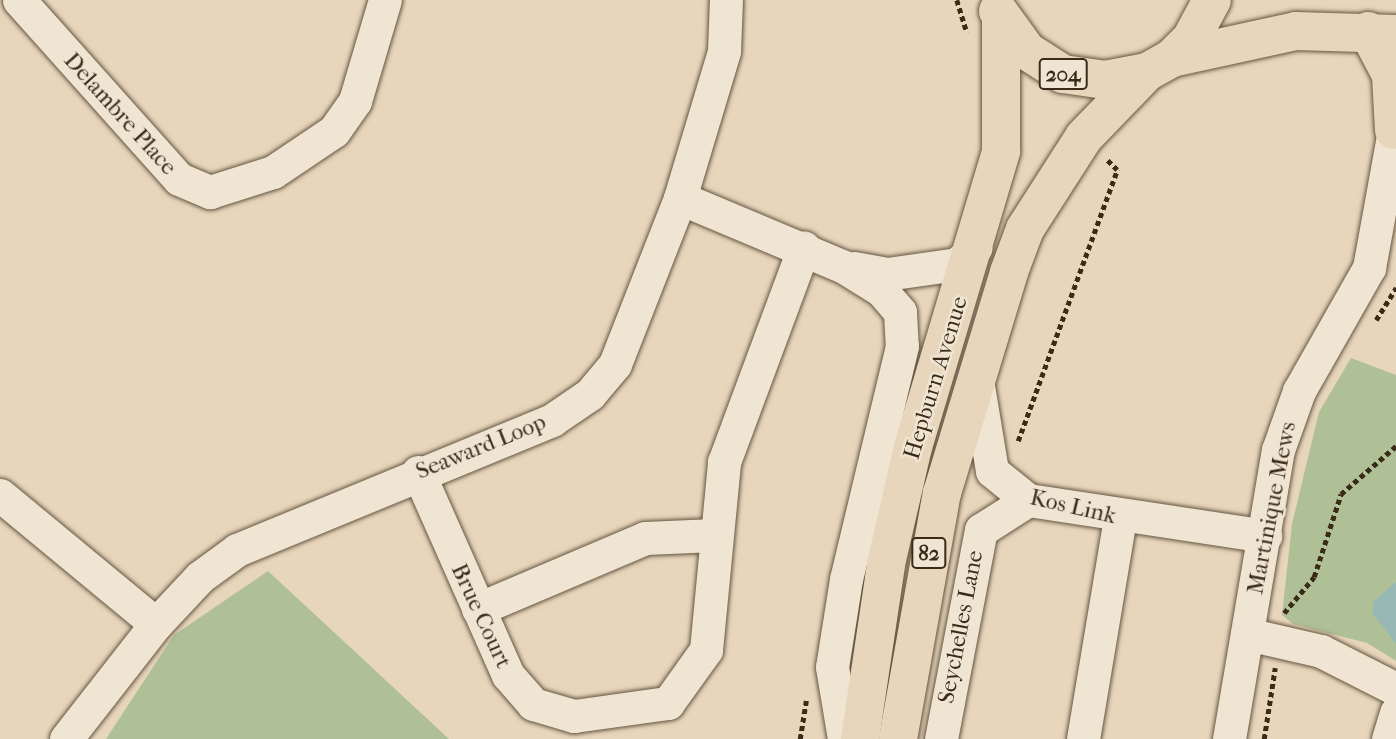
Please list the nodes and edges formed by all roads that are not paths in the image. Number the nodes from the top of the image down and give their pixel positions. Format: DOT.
graph roads {
  1 [pos="19,0"];
  2 [pos="385,0"];
  3 [pos="726,0"];
  4 [pos="1212,0"];
  5 [pos="998,9"];
  6 [pos="1382,32"];
  7 [pos="1159,65"];
  8 [pos="1395,129"];
  9 [pos="680,198"];
  10 [pos="1387,241"];
  11 [pos="804,247"];
  12 [pos="976,247"];
  13 [pos="844,267"];
  14 [pos="976,371"];
  15 [pos="418,472"];
  16 [pos="0,495"];
  17 [pos="1028,500"];
  18 [pos="1120,518"];
  19 [pos="715,536"];
  20 [pos="1265,536"];
  21 [pos="478,609"];
  22 [pos="156,624"];
  23 [pos="1269,630"];
  24 [pos="1396,689"];
  25 [pos="1396,712"];
  26 [pos="66,739"];
  27 [pos="844,739"];
  28 [pos="860,739"];
  29 [pos="898,739"];
  30 [pos="941,739"];
  31 [pos="1083,739"];
  32 [pos="1229,739"];
  33 [pos="1388,739"];
  1 -- 2 [label="street, Delambre Place"];
  3 -- 9 [label="street, Seaward Loop"];
  4 -- 7 [label="main road, 82"];
  5 -- 7 [label="main road, 204"];
  5 -- 12 [label="main road, Hepburn Avenue / 82"];
  6 -- 7 [label="main road"];
  6 -- 8 [label="main road"];
  7 -- 14 [label="main road, Hepburn Avenue / 82"];
  8 -- 10 [label="street, Martinique Mews"];
  9 -- 11 [label="street"];
  9 -- 15 [label="street, Seaward Loop"];
  10 -- 20 [label="street, Martinique Mews"];
  11 -- 13 [label="street"];
  11 -- 19 [label="street"];
  12 -- 13 [label="street"];
  12 -- 28 [label="main road, Hepburn Avenue / 82"];
  13 -- 27 [label="street"];
  14 -- 17 [label="street, Kos Link"];
  14 -- 29 [label="main road, Hepburn Avenue / 82"];
  15 -- 21 [label="street, Brue Court"];
  15 -- 22 [label="street, Seaward Loop"];
  16 -- 22 [label="street"];
  17 -- 18 [label="street, Kos Link"];
  17 -- 30 [label="street, Seychelles Lane"];
  18 -- 20 [label="street, Kos Link"];
  18 -- 31 [label="street"];
  19 -- 21 [label="street"];
  19 -- 21 [label="street, Brue Court"];
  20 -- 23 [label="street, Martinique Mews"];
  22 -- 26 [label="street, Seaward Loop"];
  23 -- 24 [label="street"];
  23 -- 32 [label="street, Martinique Mews"];
  25 -- 33 [label="street"];
}
